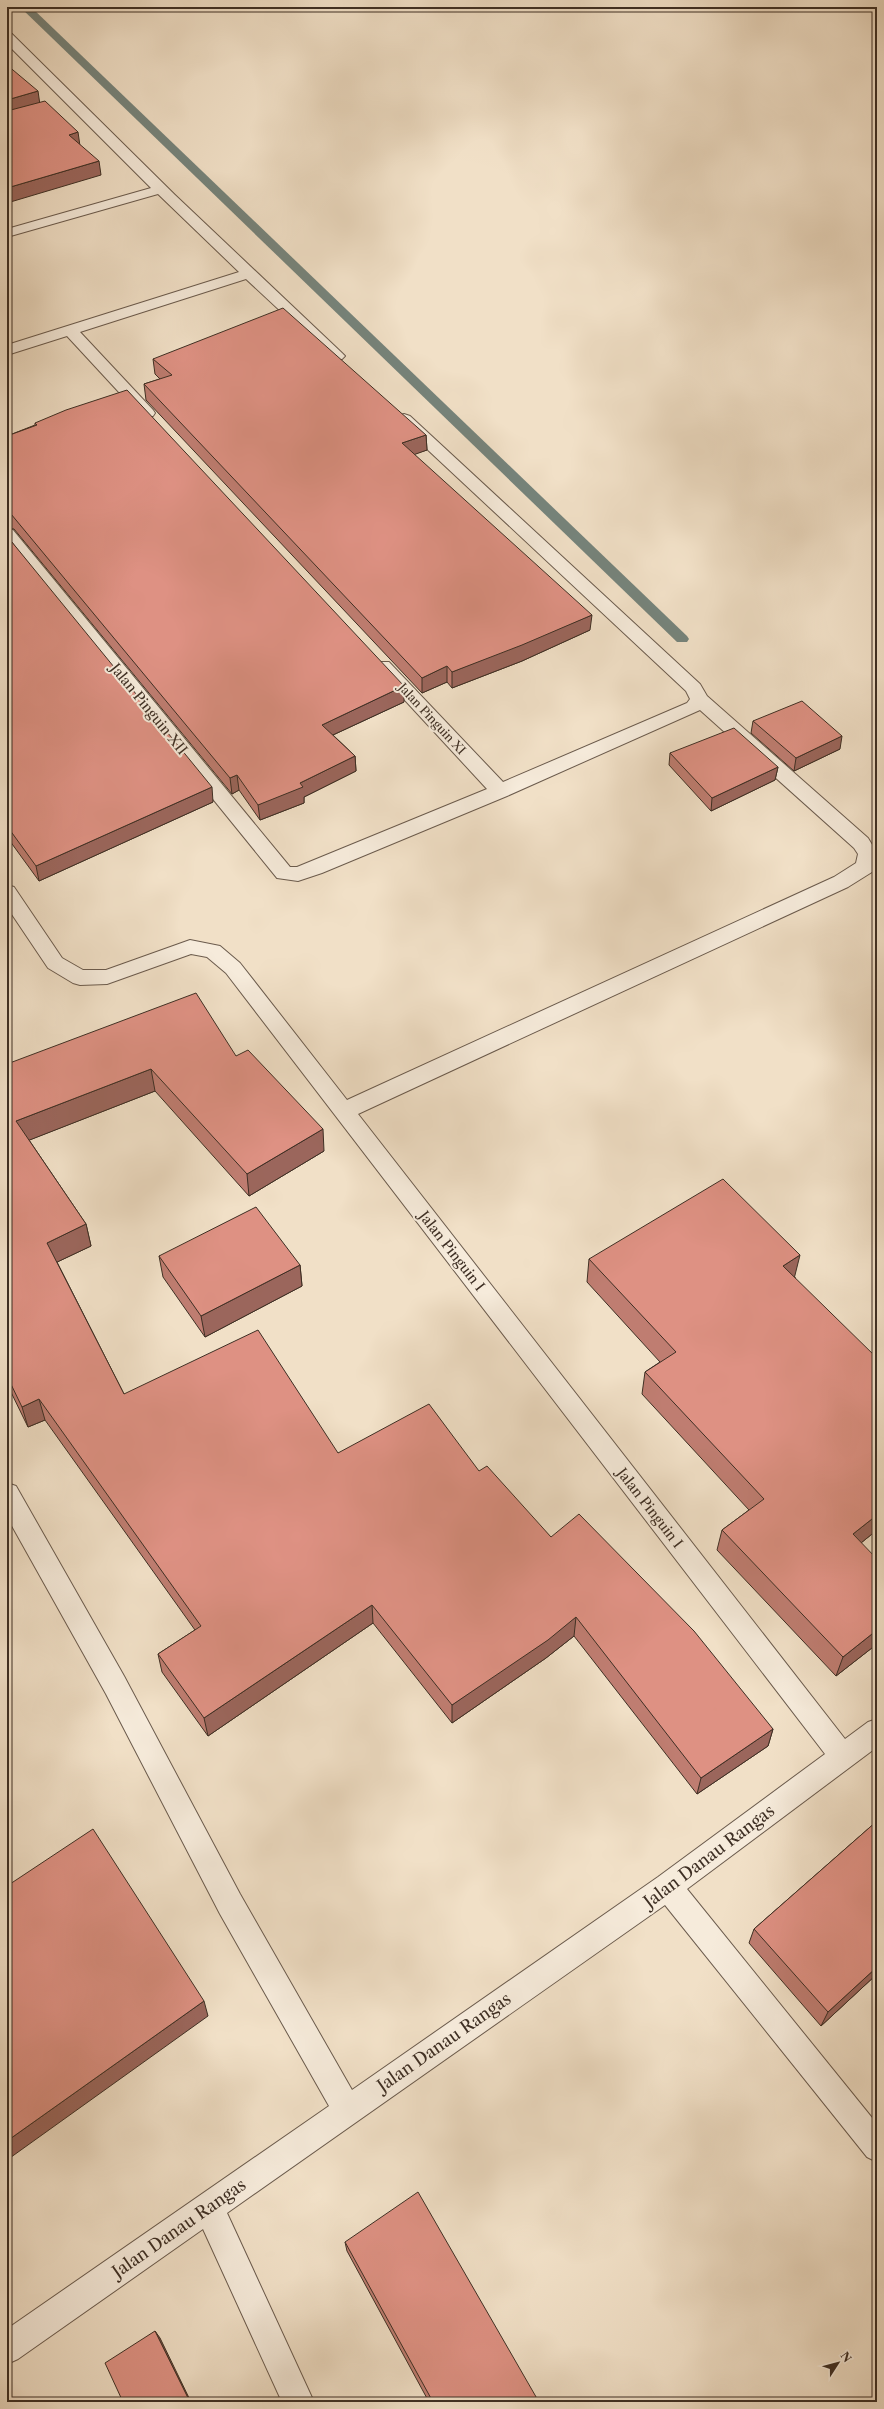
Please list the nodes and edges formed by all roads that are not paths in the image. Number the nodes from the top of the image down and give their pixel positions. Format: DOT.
graph roads {
  1 [pos="7,37"];
  2 [pos="70,102"];
  3 [pos="56,106"];
  4 [pos="161,189"];
  5 [pos="7,233"];
  6 [pos="248,274"];
  7 [pos="70,330"];
  8 [pos="7,350"];
  9 [pos="348,367"];
  10 [pos="395,410"];
  11 [pos="157,424"];
  12 [pos="7,534"];
  13 [pos="370,651"];
  14 [pos="699,699"];
  15 [pos="500,792"];
  16 [pos="7,892"];
  17 [pos="343,1111"];
  18 [pos="7,1494"];
  19 [pos="877,1732"];
  20 [pos="842,1756"];
  21 [pos="668,1887"];
  22 [pos="347,2109"];
  23 [pos="877,2147"];
  24 [pos="209,2208"];
  25 [pos="7,2348"];
  26 [pos="298,2402"];
  1 -- 2 [label="street"];
  2 -- 3 [label="street"];
  2 -- 4 [label="street"];
  4 -- 5 [label="street"];
  4 -- 6 [label="street"];
  6 -- 7 [label="street"];
  6 -- 9 [label="street"];
  7 -- 8 [label="street"];
  7 -- 11 [label="street"];
  10 -- 14 [label="street"];
  12 -- 15 [label="street, Jalan Pinguin XII"];
  13 -- 15 [label="street, Jalan Pinguin XI"];
  14 -- 15 [label="street"];
  14 -- 17 [label="street"];
  16 -- 17 [label="street, Jalan Pinguin I"];
  17 -- 20 [label="street, Jalan Pinguin I"];
  18 -- 22 [label="street"];
  19 -- 20 [label="street, Jalan Danau Rangas"];
  20 -- 21 [label="street, Jalan Danau Rangas"];
  21 -- 22 [label="street, Jalan Danau Rangas"];
  21 -- 23 [label="street"];
  22 -- 24 [label="street, Jalan Danau Rangas"];
  24 -- 25 [label="street, Jalan Danau Rangas"];
  24 -- 26 [label="street"];
}
